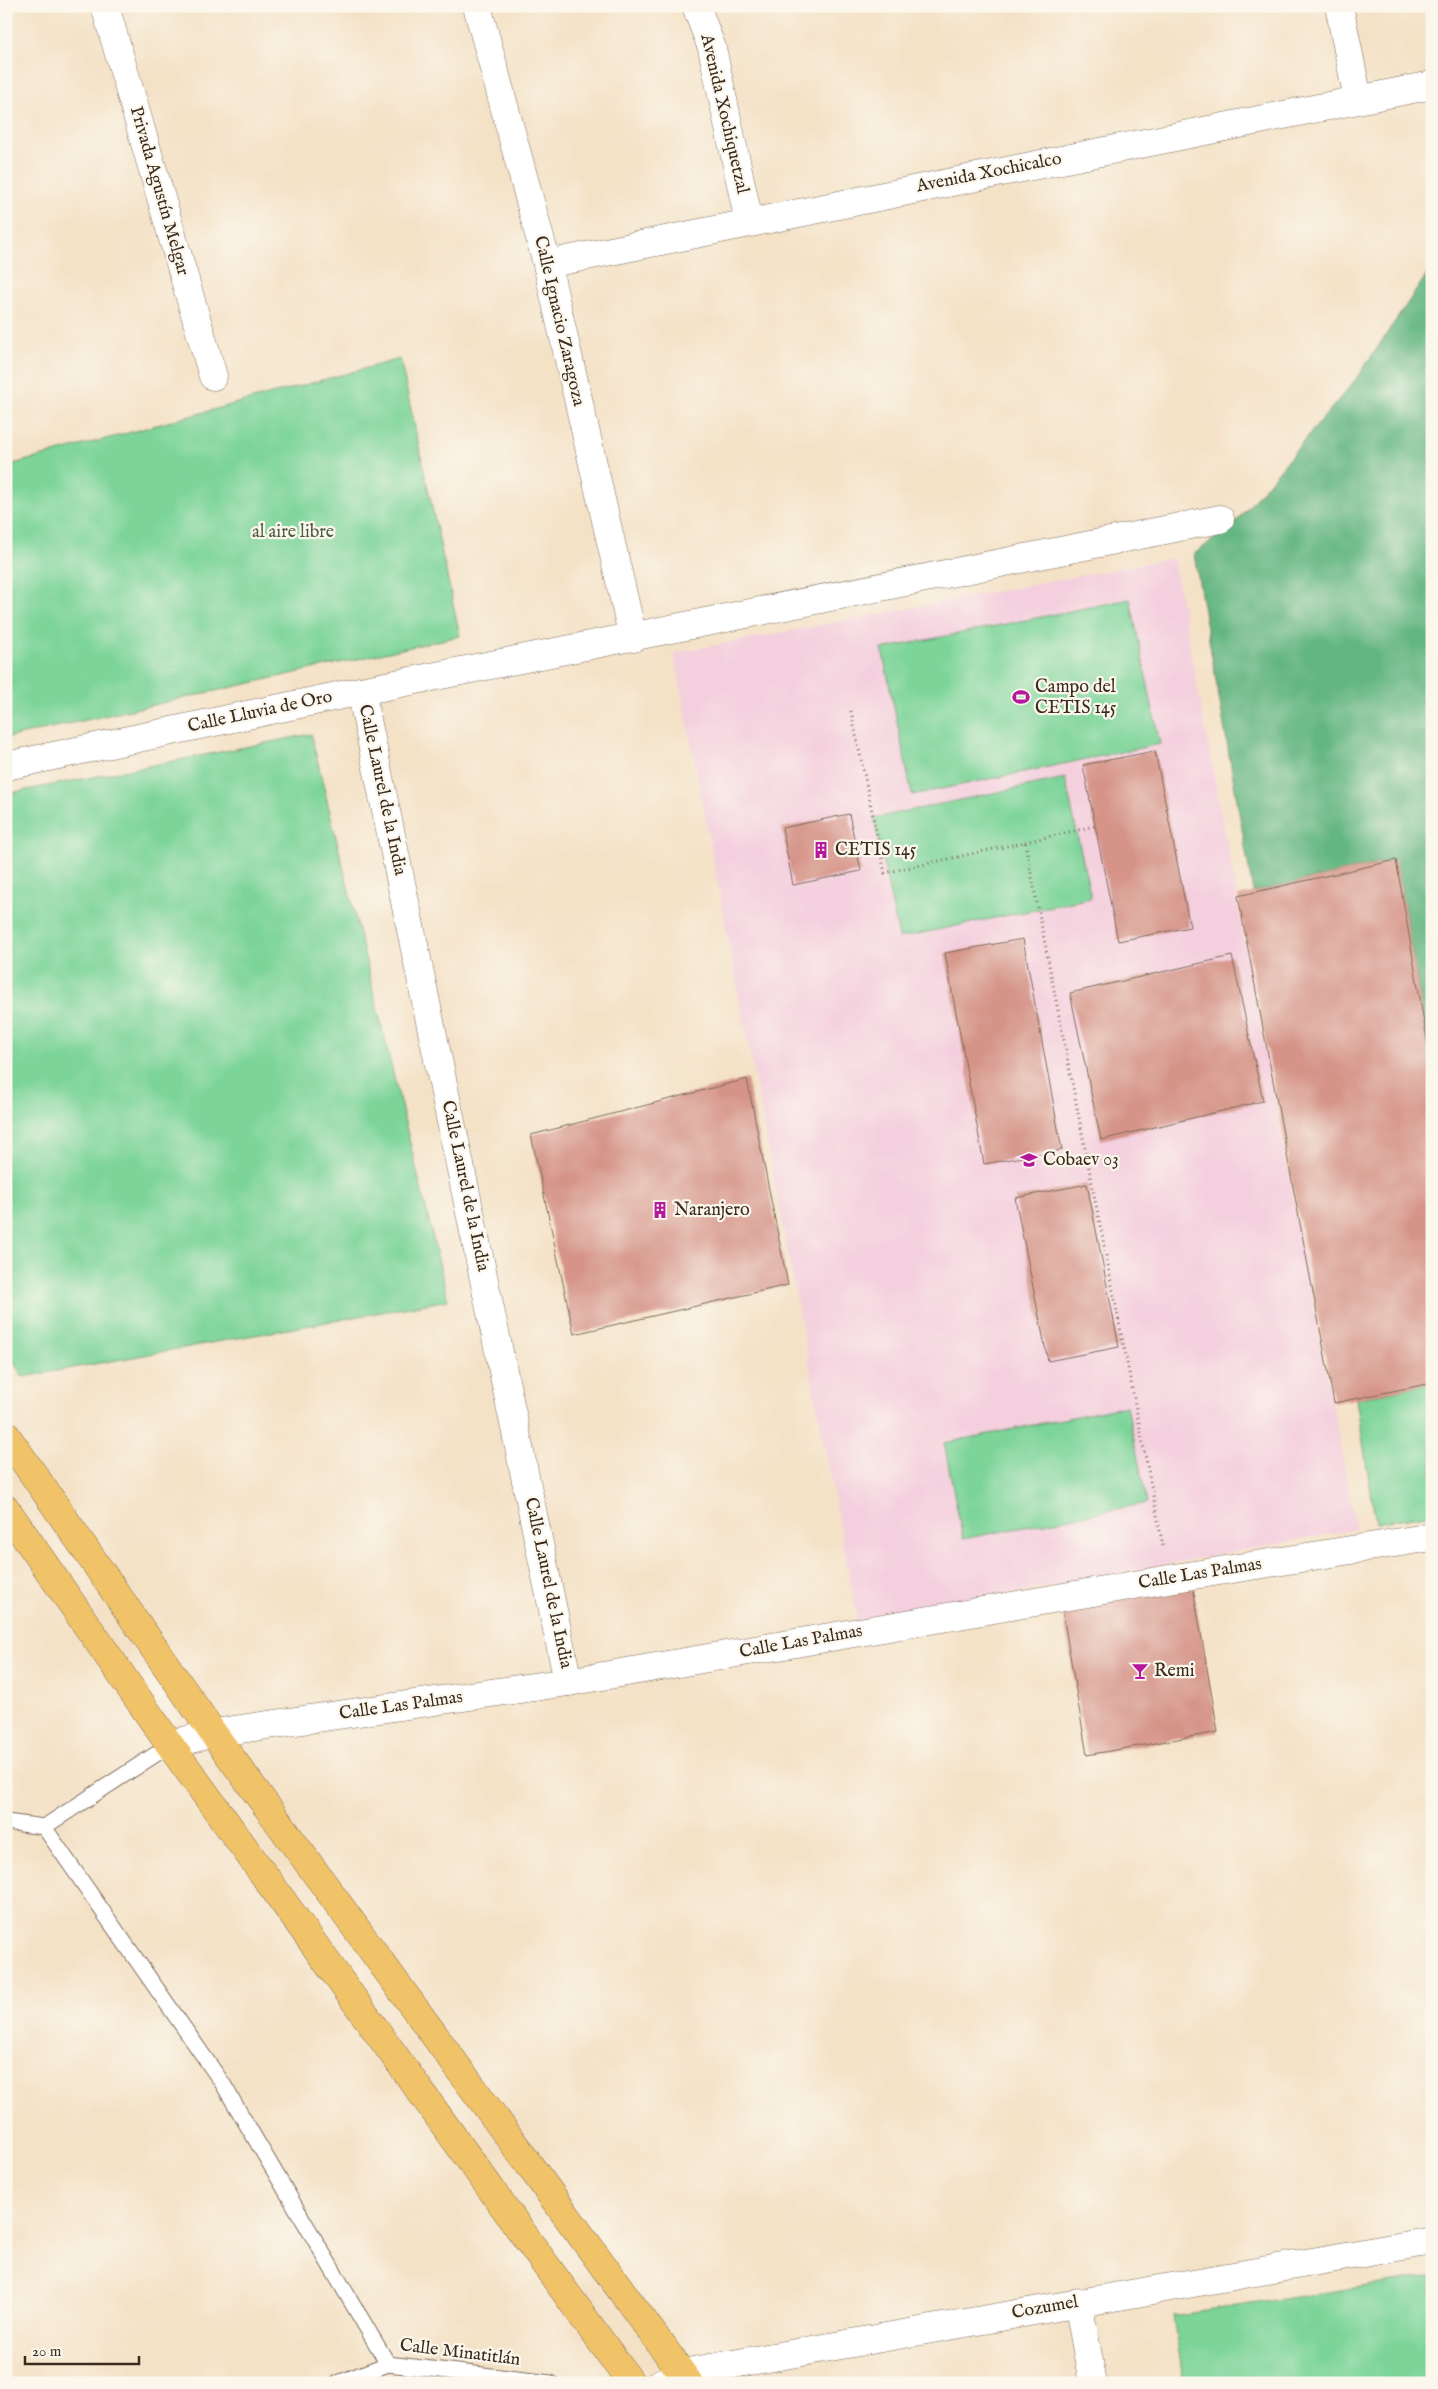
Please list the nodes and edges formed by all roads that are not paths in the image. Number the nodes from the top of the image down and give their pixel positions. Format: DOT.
graph roads {
  1 [pos="105,6"];
  2 [pos="477,6"];
  3 [pos="696,6"];
  4 [pos="1340,6"];
  5 [pos="1432,85"];
  6 [pos="1358,99"];
  7 [pos="749,222"];
  8 [pos="547,264"];
  9 [pos="213,376"];
  10 [pos="1220,519"];
  11 [pos="633,638"];
  12 [pos="362,691"];
  13 [pos="6,766"];
  14 [pos="6,1435"];
  15 [pos="6,1509"];
  16 [pos="1432,1537"];
  17 [pos="568,1682"];
  18 [pos="213,1733"];
  19 [pos="170,1745"];
  20 [pos="6,1822"];
  21 [pos="44,1827"];
  22 [pos="1432,2241"];
  23 [pos="1078,2302"];
  24 [pos="388,2364"];
  25 [pos="677,2380"];
  26 [pos="338,2383"];
  27 [pos="551,2383"];
  28 [pos="631,2383"];
  29 [pos="1093,2383"];
  1 -- 9 [label="street, Privada Agustín Melgar"];
  2 -- 8 [label="street, Calle Ignacio Zaragoza"];
  3 -- 7 [label="street, Avenida Xochiquetzal"];
  4 -- 6 [label="street"];
  5 -- 6 [label="street, Avenida Xochicalco"];
  6 -- 7 [label="street, Avenida Xochicalco"];
  7 -- 8 [label="street, Avenida Xochicalco"];
  8 -- 11 [label="street, Calle Ignacio Zaragoza"];
  10 -- 11 [label="street, Calle Lluvia de Oro"];
  11 -- 12 [label="street, Calle Lluvia de Oro"];
  12 -- 13 [label="street, Calle Lluvia de Oro"];
  12 -- 17 [label="street, Calle Laurel de la India"];
  14 -- 18 [label="main road"];
  15 -- 19 [label="main road"];
  16 -- 17 [label="street, Calle Las Palmas"];
  17 -- 18 [label="street, Calle Las Palmas"];
  18 -- 19 [label="street, Calle Las Palmas"];
  18 -- 25 [label="main road"];
  19 -- 21 [label="lane"];
  19 -- 28 [label="main road"];
  20 -- 21 [label="lane"];
  21 -- 24 [label="lane"];
  22 -- 23 [label="street, Cozumel"];
  23 -- 25 [label="street, Cozumel"];
  23 -- 29 [label="street"];
  24 -- 26 [label="lane, Calle Minatitlán"];
  24 -- 27 [label="lane, Calle Minatitlán"];
}
